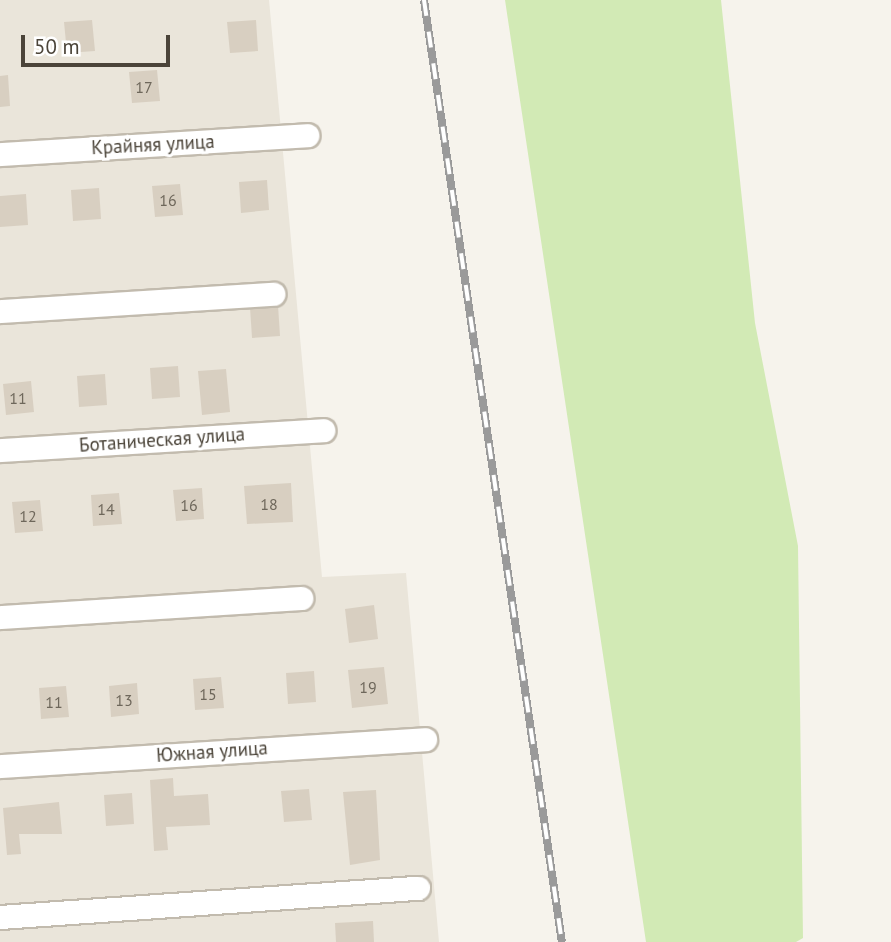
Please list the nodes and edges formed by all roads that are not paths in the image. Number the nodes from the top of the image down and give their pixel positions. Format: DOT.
graph roads {
  1 [pos="307,135"];
  2 [pos="0,154"];
  3 [pos="273,294"];
  4 [pos="0,311"];
  5 [pos="323,430"];
  6 [pos="0,450"];
  7 [pos="301,598"];
  8 [pos="0,617"];
  9 [pos="425,739"];
  10 [pos="0,766"];
  11 [pos="418,888"];
  12 [pos="0,917"];
  1 -- 2 [label="street, Крайняя улица"];
  3 -- 4 [label="street"];
  5 -- 6 [label="street, Ботаническая улица"];
  7 -- 8 [label="street"];
  9 -- 10 [label="street, Южная улица"];
  11 -- 12 [label="street"];
}
